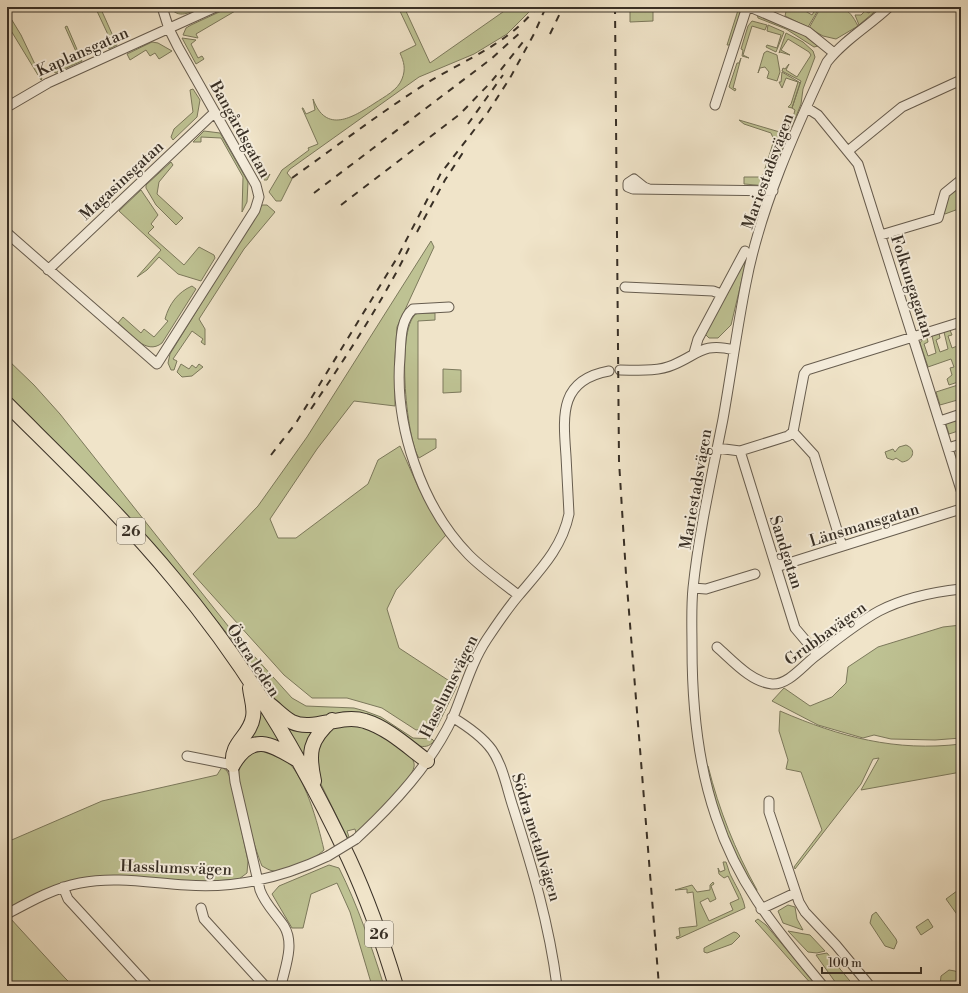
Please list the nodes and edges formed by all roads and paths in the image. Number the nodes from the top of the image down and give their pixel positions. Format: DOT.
graph roads {
  1 [pos="162,7"];
  2 [pos="216,7"];
  3 [pos="748,7"];
  4 [pos="889,7"];
  5 [pos="960,7"];
  6 [pos="961,10"];
  7 [pos="169,28"];
  8 [pos="834,53"];
  9 [pos="961,80"];
  10 [pos="715,105"];
  11 [pos="7,107"];
  12 [pos="807,108"];
  13 [pos="215,112"];
  14 [pos="848,151"];
  15 [pos="961,180"];
  16 [pos="650,189"];
  17 [pos="773,191"];
  18 [pos="7,233"];
  19 [pos="881,235"];
  20 [pos="745,251"];
  21 [pos="48,270"];
  22 [pos="625,287"];
  23 [pos="721,294"];
  24 [pos="449,307"];
  25 [pos="961,322"];
  26 [pos="913,337"];
  27 [pos="734,350"];
  28 [pos="694,353"];
  29 [pos="620,370"];
  30 [pos="609,371"];
  31 [pos="7,404"];
  32 [pos="961,414"];
  33 [pos="940,421"];
  34 [pos="793,432"];
  35 [pos="961,444"];
  36 [pos="717,448"];
  37 [pos="948,448"];
  38 [pos="740,452"];
  39 [pos="959,475"];
  40 [pos="961,490"];
  41 [pos="961,509"];
  42 [pos="842,546"];
  43 [pos="776,567"];
  44 [pos="755,574"];
  45 [pos="693,588"];
  46 [pos="961,589"];
  47 [pos="518,595"];
  48 [pos="717,647"];
  49 [pos="817,654"];
  50 [pos="249,680"];
  51 [pos="260,697"];
  52 [pos="452,717"];
  53 [pos="332,720"];
  54 [pos="187,756"];
  55 [pos="298,760"];
  56 [pos="427,762"];
  57 [pos="233,765"];
  58 [pos="317,795"];
  59 [pos="769,801"];
  60 [pos="258,881"];
  61 [pos="63,887"];
  62 [pos="795,893"];
  63 [pos="201,908"];
  64 [pos="761,909"];
  65 [pos="7,914"];
  66 [pos="148,986"];
  67 [pos="265,986"];
  68 [pos="281,986"];
  69 [pos="396,986"];
  70 [pos="557,986"];
  71 [pos="823,986"];
  72 [pos="870,986"];
  1 -- 7 [label="street, Bangårdsgatan"];
  2 -- 7 [label="street, Kaplansgatan"];
  3 -- 8 [label="street"];
  3 -- 10 [label="street"];
  4 -- 8 [label="street, Mariestadsvägen"];
  5 -- 6 [label="street"];
  7 -- 11 [label="street, Kaplansgatan"];
  7 -- 13 [label="street, Bangårdsgatan"];
  8 -- 12 [label="street, Mariestadsvägen"];
  9 -- 14 [label="street"];
  12 -- 14 [label="street, Folkungagatan"];
  12 -- 17 [label="street, Mariestadsvägen"];
  13 -- 21 [label="street, Magasinsgatan"];
  13 -- 21 [label="street, Bangårdsgatan"];
  14 -- 19 [label="street, Folkungagatan"];
  15 -- 19 [label="street"];
  16 -- 17 [label="street"];
  17 -- 27 [label="street, Mariestadsvägen"];
  18 -- 21 [label="street"];
  19 -- 26 [label="street, Folkungagatan"];
  20 -- 23 [label="street"];
  22 -- 23 [label="street"];
  23 -- 28 [label="street"];
  24 -- 47 [label="street"];
  25 -- 26 [label="street"];
  26 -- 33 [label="street, Folkungagatan"];
  26 -- 34 [label="street"];
  27 -- 28 [label="street"];
  27 -- 36 [label="street, Mariestadsvägen"];
  28 -- 29 [label="street"];
  30 -- 47 [label="street, Hasslumsvägen"];
  31 -- 50 [label="highway, Östra leden / 26"];
  32 -- 33 [label="street"];
  33 -- 37 [label="street, Folkungagatan"];
  34 -- 38 [label="street"];
  34 -- 42 [label="street"];
  35 -- 37 [label="street"];
  36 -- 38 [label="street"];
  36 -- 45 [label="street, Mariestadsvägen"];
  37 -- 39 [label="street, Folkungagatan"];
  38 -- 43 [label="street, Sandgatan"];
  39 -- 40 [label="street, Folkungagatan"];
  41 -- 42 [label="street, Länsmansgatan"];
  42 -- 43 [label="street, Länsmansgatan"];
  43 -- 49 [label="street, Sandgatan"];
  44 -- 45 [label="street"];
  45 -- 64 [label="street, Mariestadsvägen"];
  46 -- 49 [label="street, Grubbavägen"];
  47 -- 52 [label="street, Hasslumsvägen"];
  48 -- 49 [label="street, Grubbavägen"];
  50 -- 51 [label="highway, Östra leden / 26"];
  50 -- 57 [label="highway"];
  51 -- 53 [label="highway"];
  51 -- 55 [label="highway, Östra leden / 26"];
  52 -- 56 [label="street, Hasslumsvägen"];
  52 -- 70 [label="street, Södra metallvägen"];
  53 -- 56 [label="highway"];
  53 -- 58 [label="highway"];
  54 -- 57 [label="street"];
  55 -- 57 [label="highway"];
  55 -- 58 [label="highway, Östra leden / 26"];
  56 -- 60 [label="street, Hasslumsvägen, bridge"];
  57 -- 60 [label="street"];
  58 -- 69 [label="highway, Östra leden / 26"];
  59 -- 62 [label="street"];
  60 -- 61 [label="street, Hasslumsvägen"];
  60 -- 68 [label="street"];
  61 -- 65 [label="street, Hasslumsvägen"];
  61 -- 66 [label="street"];
  62 -- 64 [label="street"];
  62 -- 72 [label="street"];
  63 -- 67 [label="street"];
  64 -- 71 [label="street, Mariestadsvägen"];
}
